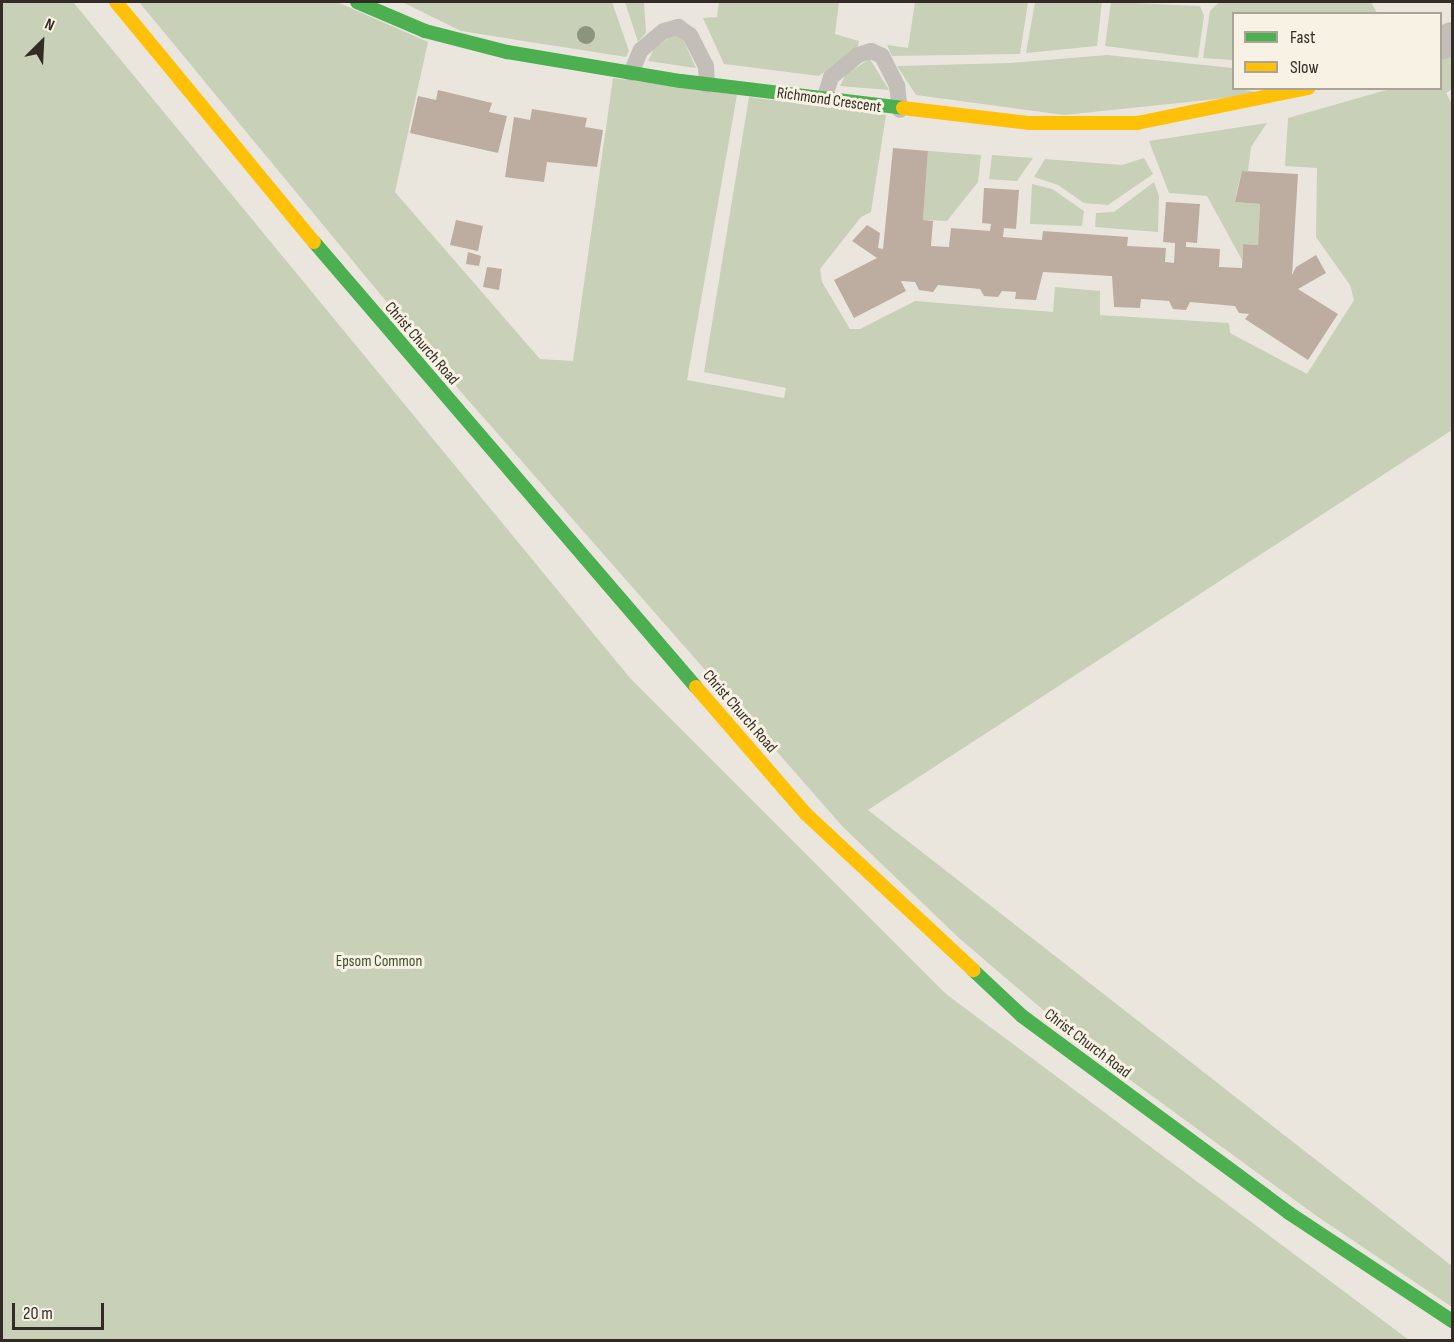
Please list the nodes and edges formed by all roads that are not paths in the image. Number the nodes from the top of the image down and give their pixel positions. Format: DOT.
graph roads {
  1 [pos="116,2"];
  2 [pos="357,2"];
  3 [pos="631,73"];
  4 [pos="707,85"];
  5 [pos="1301,90"];
  6 [pos="824,100"];
  7 [pos="900,110"];
  8 [pos="1452,1321"];
  1 -- 8 [label="main road, Christ Church Road"];
  2 -- 3 [label="main road, Richmond Crescent"];
  3 -- 4 [label="main road, Richmond Crescent"];
  3 -- 4 [label="lane"];
  4 -- 6 [label="main road, Richmond Crescent"];
  5 -- 7 [label="main road, Richmond Crescent"];
  6 -- 7 [label="main road, Richmond Crescent"];
  6 -- 7 [label="lane"];
}
